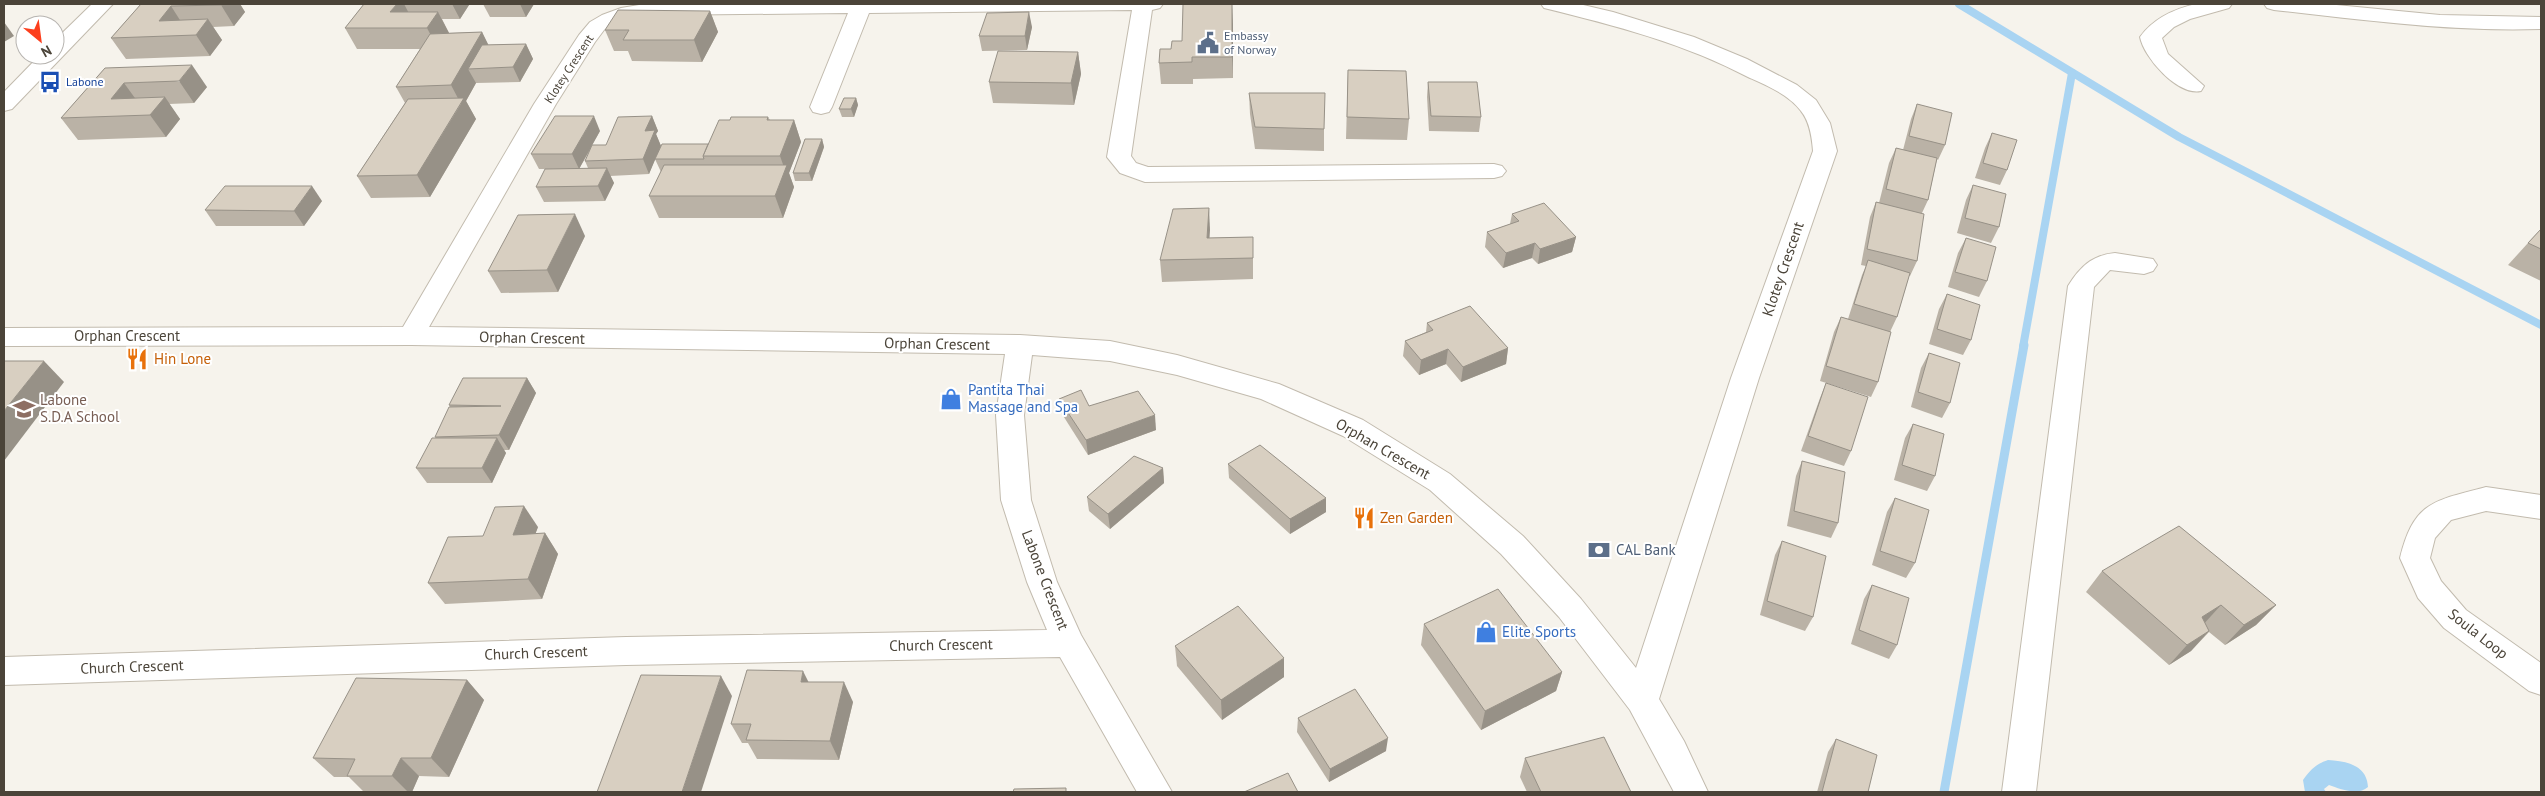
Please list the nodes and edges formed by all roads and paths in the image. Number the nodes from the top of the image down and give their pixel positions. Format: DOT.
graph roads {
  1 [pos="103,4"];
  2 [pos="1144,4"];
  3 [pos="1153,4"];
  4 [pos="1551,4"];
  5 [pos="2222,4"];
  6 [pos="2274,4"];
  7 [pos="862,5"];
  8 [pos="1607,9"];
  9 [pos="2541,23"];
  10 [pos="65,43"];
  11 [pos="43,65"];
  12 [pos="2193,86"];
  13 [pos="4,104"];
  14 [pos="821,106"];
  15 [pos="1494,171"];
  16 [pos="2144,265"];
  17 [pos="411,336"];
  18 [pos="4,337"];
  19 [pos="1020,345"];
  20 [pos="2541,507"];
  21 [pos="1069,643"];
  22 [pos="4,671"];
  23 [pos="2541,681"];
  24 [pos="1642,700"];
  25 [pos="1155,792"];
  26 [pos="1691,792"];
  27 [pos="2019,792"];
  1 -- 10 [label="street"];
  2 -- 3 [label="street, Klotey Crescent"];
  2 -- 7 [label="street, Klotey Crescent"];
  2 -- 15 [label="street"];
  4 -- 8 [label="street, Klotey Crescent"];
  5 -- 12 [label="street"];
  6 -- 9 [label="street"];
  7 -- 14 [label="street"];
  7 -- 17 [label="street, Klotey Crescent"];
  8 -- 24 [label="street, Klotey Crescent"];
  11 -- 13 [label="street"];
  16 -- 27 [label="street"];
  17 -- 18 [label="street, Orphan Crescent"];
  17 -- 19 [label="street, Orphan Crescent"];
  19 -- 21 [label="street, Labone Crescent"];
  19 -- 24 [label="street, Orphan Crescent"];
  20 -- 23 [label="street, Soula Loop"];
  21 -- 22 [label="street, Church Crescent"];
  21 -- 25 [label="street, Labone Crescent"];
  24 -- 26 [label="street, Orphan Crescent"];
}
